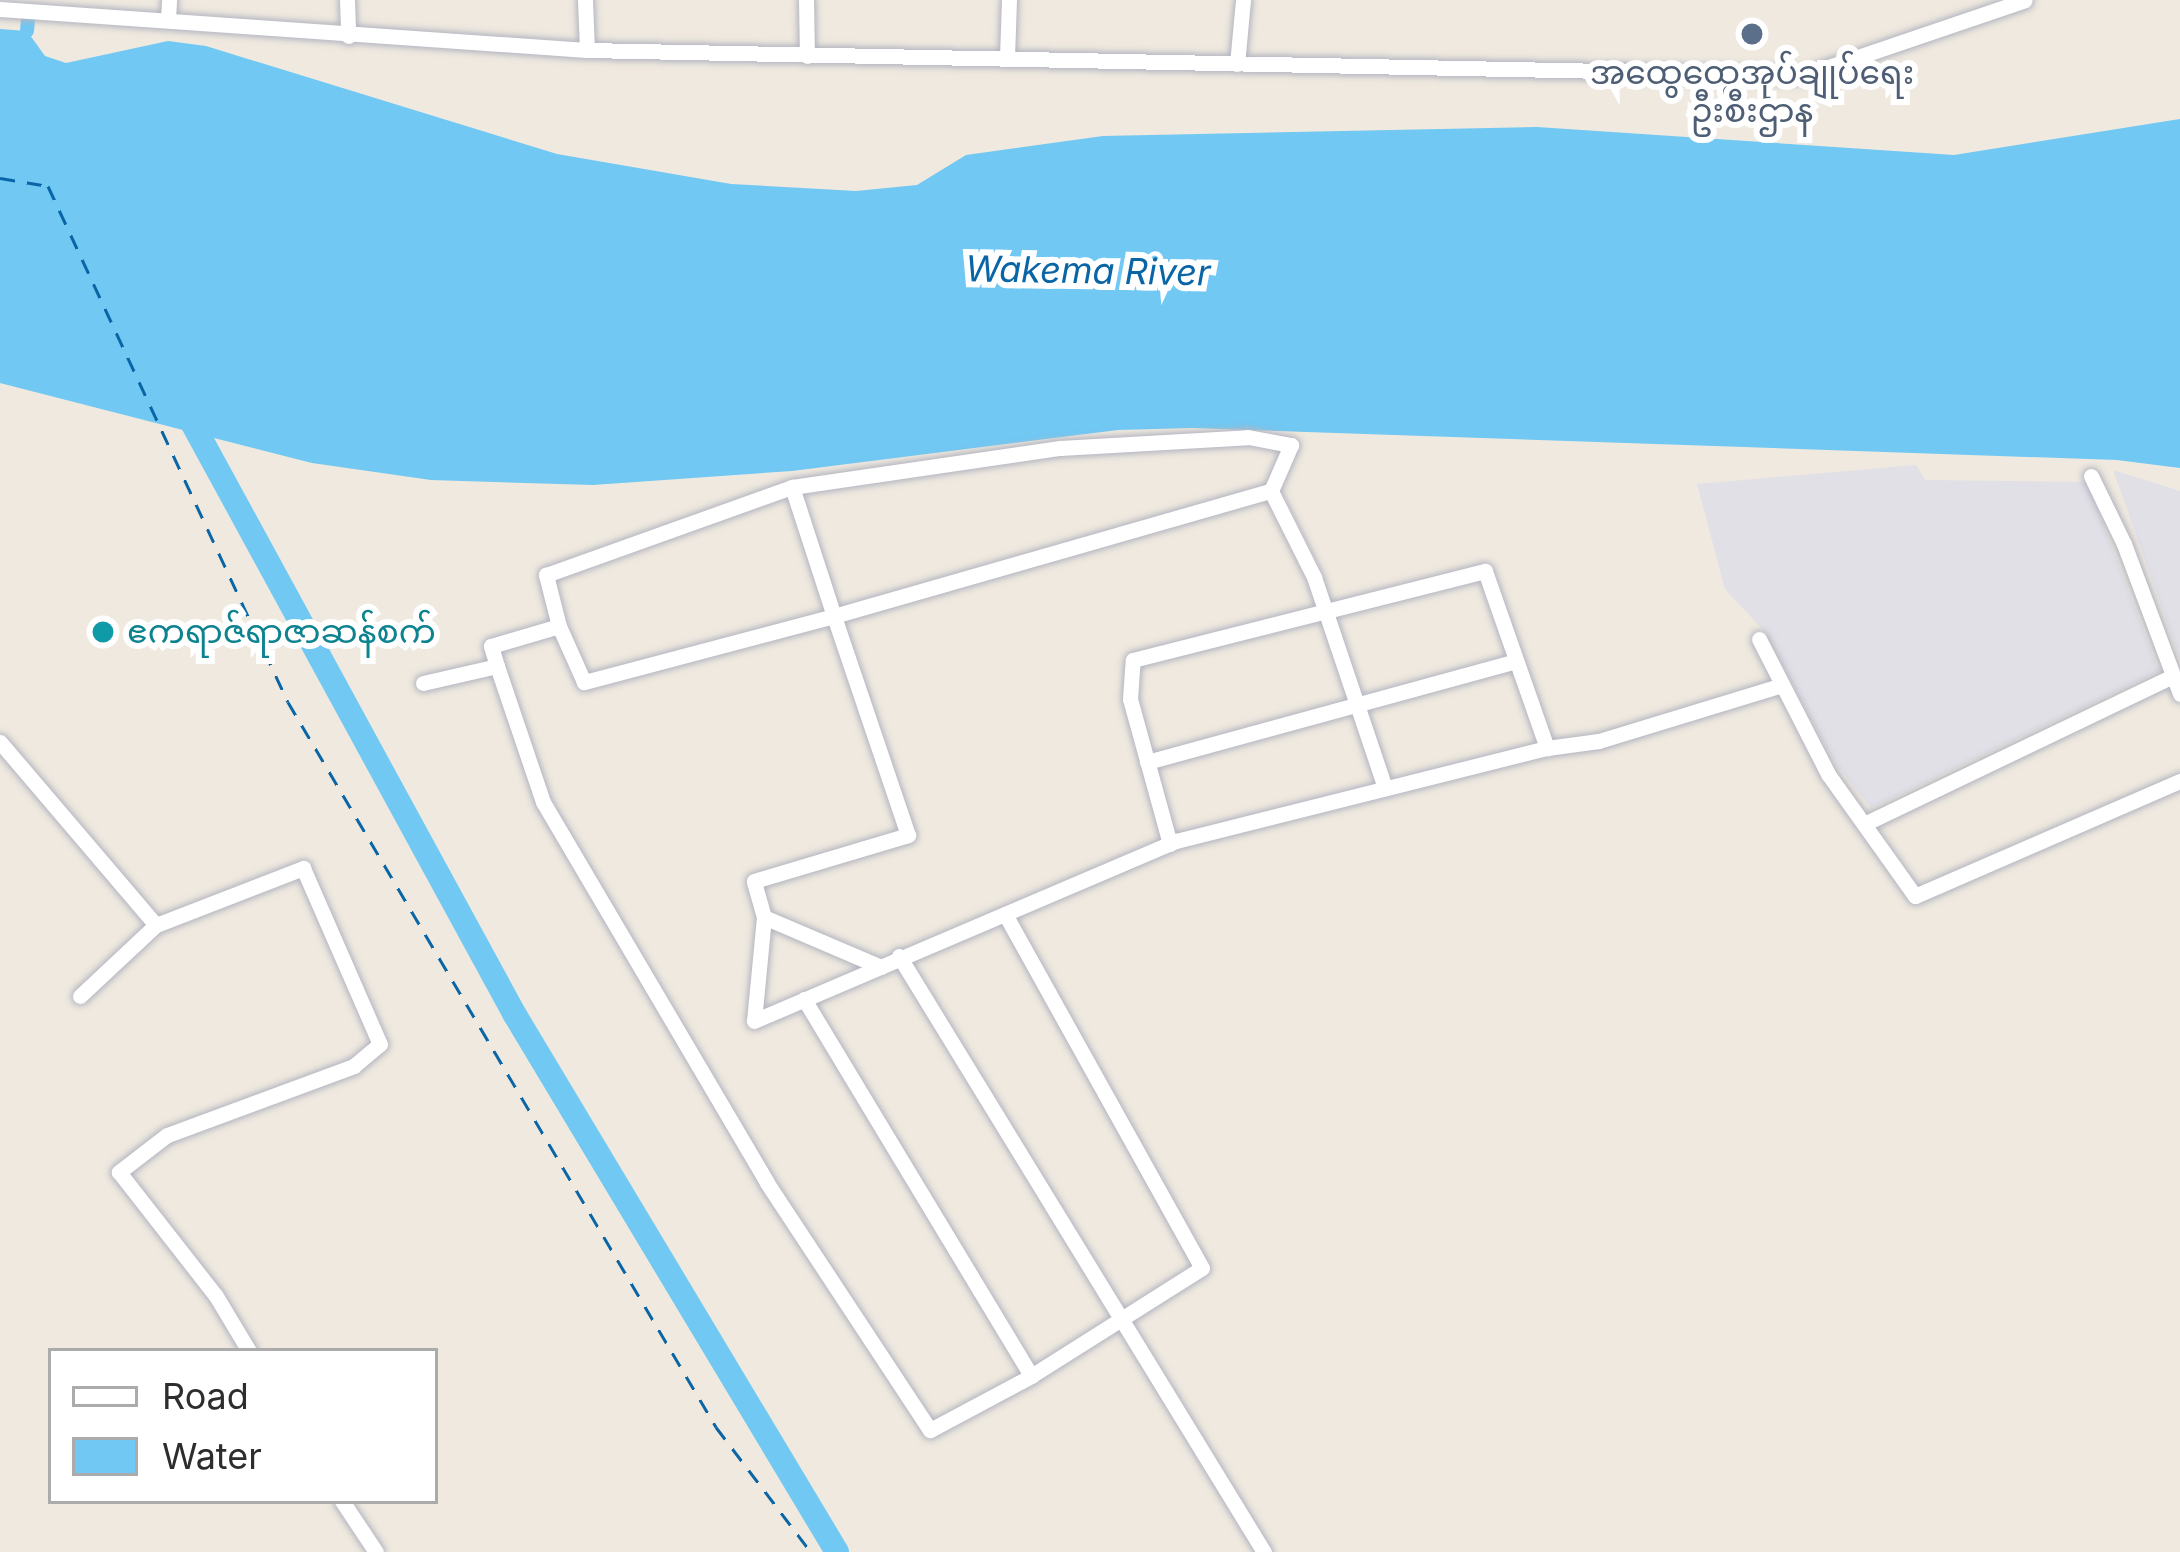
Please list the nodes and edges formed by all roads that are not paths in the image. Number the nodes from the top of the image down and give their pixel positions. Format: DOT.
graph roads {
  1 [pos="169,0"];
  2 [pos="347,0"];
  3 [pos="585,0"];
  4 [pos="806,0"];
  5 [pos="1009,0"];
  6 [pos="1243,0"];
  7 [pos="2025,0"];
  8 [pos="0,9"];
  9 [pos="168,20"];
  10 [pos="348,36"];
  11 [pos="587,50"];
  12 [pos="807,56"];
  13 [pos="1007,57"];
  14 [pos="1237,64"];
  15 [pos="2091,476"];
  16 [pos="792,488"];
  17 [pos="1271,491"];
  18 [pos="1326,611"];
  19 [pos="835,616"];
  20 [pos="559,626"];
  21 [pos="1759,639"];
  22 [pos="1514,661"];
  23 [pos="497,666"];
  24 [pos="2173,676"];
  25 [pos="423,683"];
  26 [pos="1779,686"];
  27 [pos="2180,694"];
  28 [pos="1357,702"];
  29 [pos="0,742"];
  30 [pos="1547,748"];
  31 [pos="1147,762"];
  32 [pos="2180,781"];
  33 [pos="1385,788"];
  34 [pos="1864,824"];
  35 [pos="1169,844"];
  36 [pos="1005,914"];
  37 [pos="764,917"];
  38 [pos="156,925"];
  39 [pos="899,956"];
  40 [pos="881,967"];
  41 [pos="80,996"];
  42 [pos="805,999"];
  43 [pos="1120,1318"];
  44 [pos="248,1348"];
  45 [pos="1031,1376"];
  46 [pos="344,1504"];
  47 [pos="376,1552"];
  48 [pos="1264,1552"];
  1 -- 9 [label="street"];
  2 -- 10 [label="street"];
  3 -- 11 [label="street"];
  4 -- 12 [label="street"];
  5 -- 13 [label="street"];
  6 -- 14 [label="street"];
  7 -- 14 [label="street"];
  8 -- 9 [label="street"];
  9 -- 10 [label="street"];
  10 -- 11 [label="street"];
  11 -- 12 [label="street"];
  12 -- 13 [label="street"];
  13 -- 14 [label="street"];
  15 -- 24 [label="street"];
  16 -- 17 [label="street"];
  16 -- 19 [label="street"];
  16 -- 20 [label="street"];
  17 -- 18 [label="street"];
  17 -- 19 [label="street"];
  18 -- 22 [label="street"];
  18 -- 28 [label="street"];
  18 -- 31 [label="street"];
  19 -- 20 [label="street"];
  19 -- 37 [label="street"];
  20 -- 23 [label="street"];
  21 -- 26 [label="street"];
  22 -- 28 [label="street"];
  22 -- 30 [label="street"];
  23 -- 25 [label="street"];
  23 -- 45 [label="street"];
  24 -- 27 [label="street"];
  24 -- 34 [label="street"];
  26 -- 30 [label="street"];
  26 -- 34 [label="street"];
  28 -- 31 [label="street"];
  28 -- 33 [label="street"];
  29 -- 38 [label="street"];
  30 -- 33 [label="street"];
  31 -- 35 [label="street"];
  32 -- 34 [label="street"];
  33 -- 35 [label="street"];
  35 -- 36 [label="street"];
  36 -- 39 [label="street"];
  36 -- 43 [label="street"];
  37 -- 40 [label="street"];
  37 -- 42 [label="street"];
  38 -- 41 [label="street"];
  38 -- 44 [label="street"];
  39 -- 40 [label="street"];
  39 -- 43 [label="street"];
  40 -- 42 [label="street"];
  42 -- 45 [label="street"];
  43 -- 45 [label="street"];
  43 -- 48 [label="street"];
  46 -- 47 [label="street"];
}
